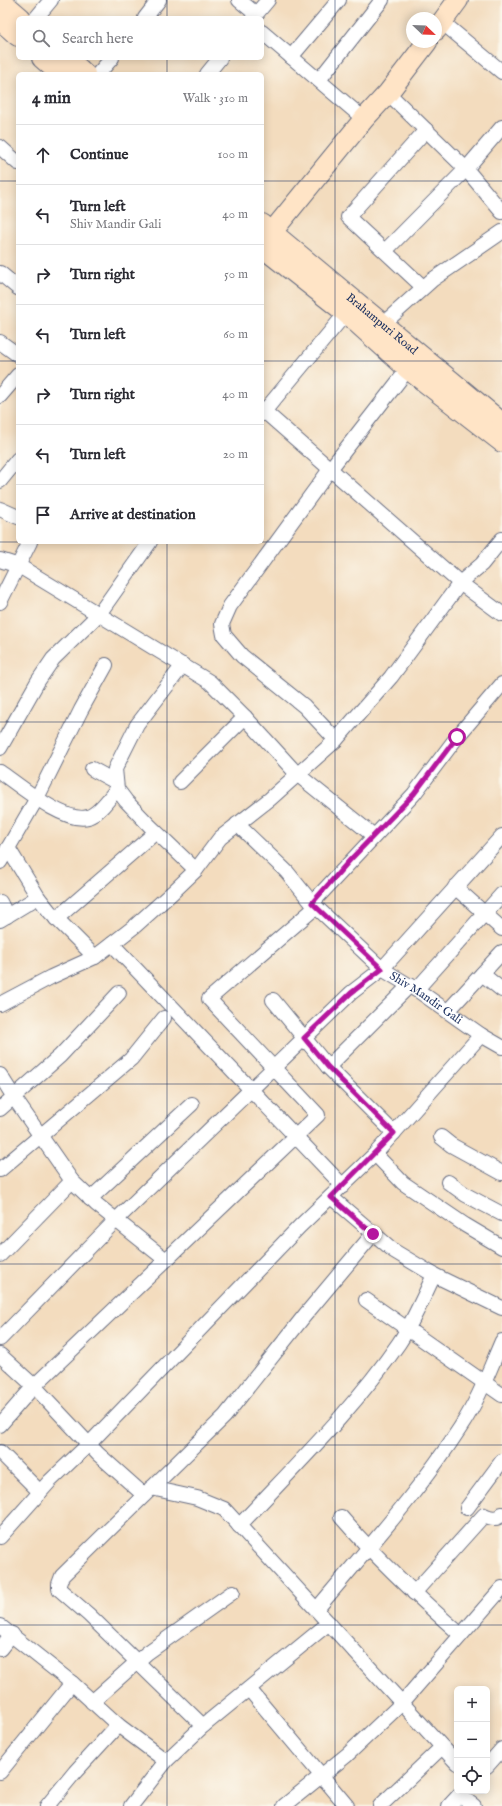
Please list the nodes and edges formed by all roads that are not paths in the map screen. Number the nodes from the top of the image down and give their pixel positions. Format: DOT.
graph roads {
  1 [pos="0,0"];
  2 [pos="52,0"];
  3 [pos="159,0"];
  4 [pos="239,0"];
  5 [pos="268,0"];
  6 [pos="339,0"];
  7 [pos="382,0"];
  8 [pos="458,0"];
  9 [pos="19,16"];
  10 [pos="38,16"];
  11 [pos="146,16"];
  12 [pos="254,16"];
  13 [pos="0,20"];
  14 [pos="442,22"];
  15 [pos="442,28"];
  16 [pos="16,34"];
  17 [pos="264,34"];
  18 [pos="422,48"];
  19 [pos="291,57"];
  20 [pos="47,60"];
  21 [pos="110,60"];
  22 [pos="218,60"];
  23 [pos="71,69"];
  24 [pos="100,72"];
  25 [pos="209,72"];
  26 [pos="502,72"];
  27 [pos="318,80"];
  28 [pos="388,93"];
  29 [pos="364,119"];
  30 [pos="502,127"];
  31 [pos="426,130"];
  32 [pos="0,147"];
  33 [pos="16,161"];
  34 [pos="466,170"];
  35 [pos="502,212"];
  36 [pos="502,232"];
  37 [pos="264,236"];
  38 [pos="384,251"];
  39 [pos="0,273"];
  40 [pos="16,286"];
  41 [pos="424,287"];
  42 [pos="346,313"];
  43 [pos="383,324"];
  44 [pos="0,342"];
  45 [pos="16,354"];
  46 [pos="408,369"];
  47 [pos="16,376"];
  48 [pos="0,396"];
  49 [pos="264,411"];
  50 [pos="264,413"];
  51 [pos="502,423"];
  52 [pos="502,442"];
  53 [pos="16,461"];
  54 [pos="330,468"];
  55 [pos="0,481"];
  56 [pos="0,509"];
  57 [pos="16,516"];
  58 [pos="502,539"];
  59 [pos="29,544"];
  60 [pos="149,544"];
  61 [pos="0,560"];
  62 [pos="18,566"];
  63 [pos="460,583"];
  64 [pos="0,602"];
  65 [pos="99,614"];
  66 [pos="502,614"];
  67 [pos="106,664"];
  68 [pos="183,665"];
  69 [pos="502,684"];
  70 [pos="245,717"];
  71 [pos="336,740"];
  72 [pos="0,748"];
  73 [pos="92,769"];
  74 [pos="0,772"];
  75 [pos="297,774"];
  76 [pos="180,782"];
  77 [pos="116,786"];
  78 [pos="37,798"];
  79 [pos="238,824"];
  80 [pos="156,832"];
  81 [pos="374,836"];
  82 [pos="502,836"];
  83 [pos="8,848"];
  84 [pos="0,862"];
  85 [pos="196,870"];
  86 [pos="455,887"];
  87 [pos="502,894"];
  88 [pos="38,897"];
  89 [pos="0,902"];
  90 [pos="314,905"];
  91 [pos="484,914"];
  92 [pos="3,918"];
  93 [pos="56,919"];
  94 [pos="502,930"];
  95 [pos="112,944"];
  96 [pos="502,952"];
  97 [pos="95,957"];
  98 [pos="382,969"];
  99 [pos="482,974"];
  100 [pos="413,988"];
  101 [pos="502,990"];
  102 [pos="119,993"];
  103 [pos="273,1000"];
  104 [pos="0,1004"];
  105 [pos="448,1012"];
  106 [pos="164,1018"];
  107 [pos="481,1035"];
  108 [pos="304,1038"];
  109 [pos="502,1047"];
  110 [pos="328,1067"];
  111 [pos="273,1068"];
  112 [pos="0,1075"];
  113 [pos="250,1090"];
  114 [pos="14,1097"];
  115 [pos="192,1104"];
  116 [pos="0,1110"];
  117 [pos="394,1133"];
  118 [pos="40,1136"];
  119 [pos="295,1137"];
  120 [pos="441,1137"];
  121 [pos="375,1154"];
  122 [pos="0,1170"];
  123 [pos="502,1173"];
  124 [pos="72,1181"];
  125 [pos="448,1182"];
  126 [pos="343,1186"];
  127 [pos="331,1197"];
  128 [pos="90,1198"];
  129 [pos="502,1214"];
  130 [pos="116,1220"];
  131 [pos="373,1234"];
  132 [pos="502,1247"];
  133 [pos="0,1255"];
  134 [pos="166,1260"];
  135 [pos="434,1276"];
  136 [pos="366,1300"];
  137 [pos="502,1308"];
  138 [pos="406,1330"];
  139 [pos="0,1339"];
  140 [pos="502,1341"];
  141 [pos="0,1355"];
  142 [pos="485,1382"];
  143 [pos="34,1386"];
  144 [pos="502,1395"];
  145 [pos="0,1425"];
  146 [pos="89,1444"];
  147 [pos="0,1452"];
  148 [pos="502,1461"];
  149 [pos="40,1492"];
  150 [pos="147,1492"];
  151 [pos="466,1508"];
  152 [pos="502,1514"];
  153 [pos="341,1517"];
  154 [pos="239,1526"];
  155 [pos="0,1537"];
  156 [pos="368,1548"];
  157 [pos="502,1588"];
  158 [pos="233,1592"];
  159 [pos="414,1593"];
  160 [pos="317,1609"];
  161 [pos="329,1623"];
  162 [pos="0,1626"];
  163 [pos="12,1634"];
  164 [pos="461,1635"];
  165 [pos="0,1649"];
  166 [pos="136,1662"];
  167 [pos="72,1682"];
  168 [pos="249,1689"];
  169 [pos="92,1702"];
  170 [pos="401,1704"];
  171 [pos="118,1725"];
  172 [pos="203,1726"];
  173 [pos="442,1747"];
  174 [pos="502,1749"];
  175 [pos="454,1760"];
  176 [pos="166,1761"];
  177 [pos="490,1763"];
  178 [pos="0,1772"];
  179 [pos="320,1776"];
  180 [pos="460,1794"];
  181 [pos="462,1794"];
  182 [pos="47,1806"];
  183 [pos="131,1806"];
  184 [pos="284,1806"];
  185 [pos="347,1806"];
  186 [pos="380,1806"];
  187 [pos="449,1806"];
  188 [pos="474,1806"];
  1 -- 9 [label="street"];
  2 -- 10 [label="street"];
  3 -- 11 [label="street"];
  4 -- 12 [label="street"];
  5 -- 12 [label="street"];
  6 -- 19 [label="street"];
  7 -- 27 [label="street"];
  8 -- 14 [label="street"];
  13 -- 16 [label="street"];
  15 -- 26 [label="street"];
  17 -- 19 [label="street"];
  18 -- 28 [label="street"];
  19 -- 27 [label="street"];
  20 -- 23 [label="street"];
  21 -- 24 [label="street"];
  22 -- 25 [label="street"];
  27 -- 29 [label="street"];
  28 -- 29 [label="street"];
  28 -- 31 [label="street"];
  29 -- 37 [label="street"];
  30 -- 34 [label="street"];
  31 -- 34 [label="street"];
  31 -- 38 [label="street"];
  32 -- 33 [label="street"];
  34 -- 35 [label="street"];
  34 -- 38 [label="street"];
  36 -- 41 [label="street"];
  37 -- 42 [label="street, Brahampuri Road"];
  37 -- 43 [label="street, Brahampuri Road"];
  38 -- 41 [label="street"];
  39 -- 40 [label="street"];
  41 -- 43 [label="street"];
  42 -- 46 [label="street, Brahampuri Road"];
  42 -- 49 [label="street"];
  43 -- 51 [label="street, Brahampuri Road"];
  44 -- 45 [label="street"];
  46 -- 52 [label="street, Brahampuri Road"];
  46 -- 54 [label="street"];
  47 -- 48 [label="street"];
  50 -- 54 [label="street"];
  53 -- 55 [label="street"];
  54 -- 63 [label="street"];
  54 -- 71 [label="street"];
  56 -- 57 [label="street"];
  58 -- 63 [label="street"];
  59 -- 62 [label="street"];
  60 -- 65 [label="street"];
  61 -- 62 [label="street"];
  62 -- 64 [label="street"];
  62 -- 65 [label="street"];
  63 -- 66 [label="street"];
  63 -- 71 [label="street"];
  65 -- 68 [label="street"];
  65 -- 72 [label="street"];
  67 -- 78 [label="street"];
  68 -- 70 [label="street"];
  68 -- 77 [label="street"];
  69 -- 81 [label="street"];
  70 -- 75 [label="street"];
  70 -- 76 [label="street"];
  71 -- 75 [label="street"];
  73 -- 77 [label="street"];
  74 -- 78 [label="street"];
  75 -- 79 [label="street"];
  75 -- 81 [label="street"];
  77 -- 78 [label="street"];
  77 -- 80 [label="street"];
  78 -- 83 [label="street"];
  79 -- 85 [label="street"];
  79 -- 90 [label="street, Shiv Mandir Gali"];
  80 -- 85 [label="street"];
  80 -- 93 [label="street"];
  81 -- 90 [label="street"];
  82 -- 86 [label="street"];
  83 -- 84 [label="street"];
  83 -- 88 [label="street"];
  85 -- 95 [label="street"];
  86 -- 91 [label="street"];
  86 -- 98 [label="street"];
  87 -- 91 [label="street"];
  88 -- 92 [label="street"];
  88 -- 93 [label="street"];
  89 -- 92 [label="street"];
  90 -- 98 [label="street, Shiv Mandir Gali"];
  90 -- 111 [label="street"];
  91 -- 94 [label="street"];
  91 -- 100 [label="street"];
  93 -- 97 [label="street"];
  95 -- 97 [label="street"];
  95 -- 113 [label="street"];
  96 -- 99 [label="street"];
  97 -- 104 [label="street"];
  98 -- 100 [label="street, Shiv Mandir Gali"];
  98 -- 108 [label="street"];
  99 -- 101 [label="street"];
  99 -- 105 [label="street"];
  100 -- 105 [label="street, Shiv Mandir Gali"];
  100 -- 110 [label="street"];
  102 -- 114 [label="street"];
  103 -- 108 [label="street"];
  105 -- 107 [label="street, Shiv Mandir Gali"];
  106 -- 118 [label="street"];
  107 -- 109 [label="street, Shiv Mandir Gali"];
  107 -- 117 [label="street"];
  108 -- 110 [label="street"];
  108 -- 111 [label="street"];
  110 -- 117 [label="street"];
  111 -- 113 [label="street"];
  111 -- 119 [label="street"];
  112 -- 114 [label="street"];
  113 -- 119 [label="street"];
  113 -- 130 [label="street"];
  114 -- 116 [label="street"];
  114 -- 118 [label="street"];
  115 -- 128 [label="street"];
  117 -- 121 [label="street"];
  118 -- 122 [label="street"];
  118 -- 124 [label="street"];
  119 -- 126 [label="street"];
  119 -- 134 [label="street"];
  120 -- 123 [label="street"];
  121 -- 126 [label="street"];
  121 -- 132 [label="street"];
  124 -- 128 [label="street"];
  124 -- 133 [label="street"];
  125 -- 129 [label="street"];
  126 -- 127 [label="street"];
  127 -- 131 [label="street"];
  127 -- 146 [label="street"];
  128 -- 130 [label="street"];
  130 -- 134 [label="street"];
  130 -- 139 [label="street"];
  131 -- 135 [label="street"];
  131 -- 150 [label="street"];
  134 -- 143 [label="street"];
  135 -- 137 [label="street"];
  135 -- 138 [label="street"];
  136 -- 138 [label="street"];
  138 -- 142 [label="street"];
  138 -- 154 [label="street"];
  140 -- 142 [label="street"];
  141 -- 143 [label="street"];
  142 -- 144 [label="street"];
  142 -- 156 [label="street"];
  143 -- 145 [label="street"];
  143 -- 146 [label="street"];
  146 -- 149 [label="street"];
  146 -- 150 [label="street"];
  147 -- 149 [label="street"];
  148 -- 151 [label="street"];
  149 -- 155 [label="street"];
  150 -- 154 [label="street"];
  150 -- 166 [label="street"];
  152 -- 159 [label="street"];
  153 -- 156 [label="street"];
  154 -- 160 [label="street"];
  156 -- 159 [label="street"];
  156 -- 160 [label="street"];
  157 -- 164 [label="street"];
  158 -- 166 [label="street"];
  159 -- 164 [label="street"];
  160 -- 161 [label="street"];
  161 -- 168 [label="street"];
  161 -- 170 [label="street"];
  162 -- 163 [label="street"];
  163 -- 165 [label="street"];
  163 -- 167 [label="street"];
  164 -- 170 [label="street"];
  166 -- 169 [label="street"];
  166 -- 172 [label="street"];
  167 -- 169 [label="street"];
  167 -- 178 [label="street"];
  168 -- 172 [label="street"];
  168 -- 179 [label="street"];
  169 -- 171 [label="street"];
  170 -- 173 [label="street"];
  170 -- 179 [label="street"];
  171 -- 176 [label="street"];
  171 -- 182 [label="street"];
  172 -- 176 [label="street"];
  173 -- 175 [label="street"];
  173 -- 186 [label="street"];
  174 -- 177 [label="street"];
  176 -- 183 [label="street"];
  179 -- 184 [label="street"];
  179 -- 185 [label="street"];
  180 -- 187 [label="street"];
  181 -- 188 [label="street"];
}
